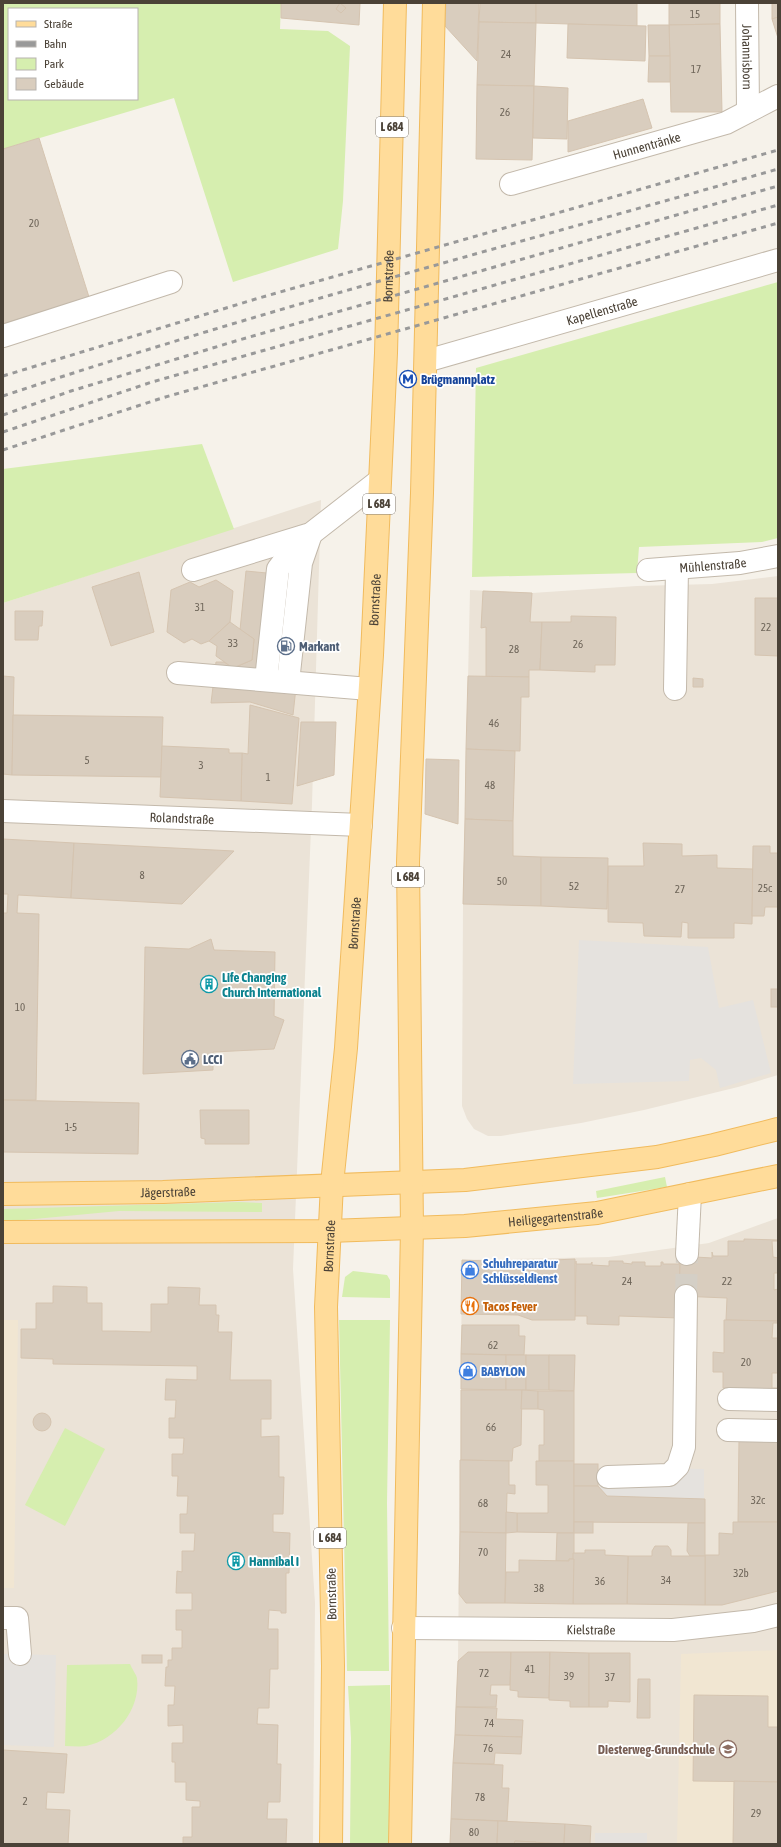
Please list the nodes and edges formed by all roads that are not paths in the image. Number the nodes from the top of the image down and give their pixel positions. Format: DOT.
graph roads {
  1 [pos="395,3"];
  2 [pos="434,3"];
  3 [pos="747,3"];
  4 [pos="778,96"];
  5 [pos="748,111"];
  6 [pos="511,184"];
  7 [pos="778,260"];
  8 [pos="171,282"];
  9 [pos="3,336"];
  10 [pos="426,361"];
  11 [pos="380,480"];
  12 [pos="312,533"];
  13 [pos="778,556"];
  14 [pos="677,568"];
  15 [pos="193,570"];
  16 [pos="648,570"];
  17 [pos="178,673"];
  18 [pos="266,680"];
  19 [pos="288,682"];
  20 [pos="370,689"];
  21 [pos="675,689"];
  22 [pos="3,811"];
  23 [pos="361,826"];
  24 [pos="778,1129"];
  25 [pos="778,1176"];
  26 [pos="412,1182"];
  27 [pos="332,1184"];
  28 [pos="3,1194"];
  29 [pos="690,1194"];
  30 [pos="412,1228"];
  31 [pos="329,1231"];
  32 [pos="3,1232"];
  33 [pos="687,1254"];
  34 [pos="686,1296"];
  35 [pos="729,1399"];
  36 [pos="778,1400"];
  37 [pos="728,1430"];
  38 [pos="778,1431"];
  39 [pos="608,1477"];
  40 [pos="778,1615"];
  41 [pos="10,1618"];
  42 [pos="404,1628"];
  43 [pos="20,1654"];
  44 [pos="331,1844"];
  45 [pos="400,1844"];
  1 -- 11 [label="main road, Bornstraße / L 684"];
  2 -- 10 [label="main road, L 684"];
  3 -- 5 [label="street, Johannisborn"];
  4 -- 5 [label="street, Hunnentränke"];
  5 -- 6 [label="street, Hunnentränke"];
  7 -- 10 [label="street, Kapellenstraße"];
  8 -- 9 [label="street"];
  10 -- 26 [label="main road, L 684"];
  11 -- 12 [label="street"];
  11 -- 20 [label="main road, Bornstraße / L 684"];
  12 -- 15 [label="street"];
  12 -- 18 [label="street"];
  12 -- 19 [label="street"];
  13 -- 14 [label="street, Mühlenstraße"];
  14 -- 16 [label="street, Mühlenstraße"];
  14 -- 21 [label="street"];
  17 -- 18 [label="street"];
  18 -- 19 [label="street"];
  19 -- 20 [label="street"];
  20 -- 23 [label="main road, Bornstraße / L 684"];
  22 -- 23 [label="street, Rolandstraße"];
  23 -- 27 [label="main road, Bornstraße / L 684"];
  24 -- 26 [label="main road"];
  25 -- 29 [label="main road, Heiligegartenstraße"];
  26 -- 27 [label="main road"];
  26 -- 30 [label="main road, L 684"];
  27 -- 28 [label="main road, Jägerstraße"];
  27 -- 31 [label="main road, Bornstraße / L 684"];
  29 -- 30 [label="main road, Heiligegartenstraße"];
  29 -- 33 [label="street"];
  30 -- 31 [label="main road, Heiligegartenstraße"];
  30 -- 42 [label="main road, L 684"];
  31 -- 32 [label="main road"];
  31 -- 44 [label="main road, Bornstraße / L 684"];
  34 -- 39 [label="street"];
  35 -- 36 [label="street"];
  37 -- 38 [label="street"];
  40 -- 42 [label="street, Kielstraße"];
  41 -- 43 [label="street"];
  42 -- 45 [label="main road, L 684"];
}
